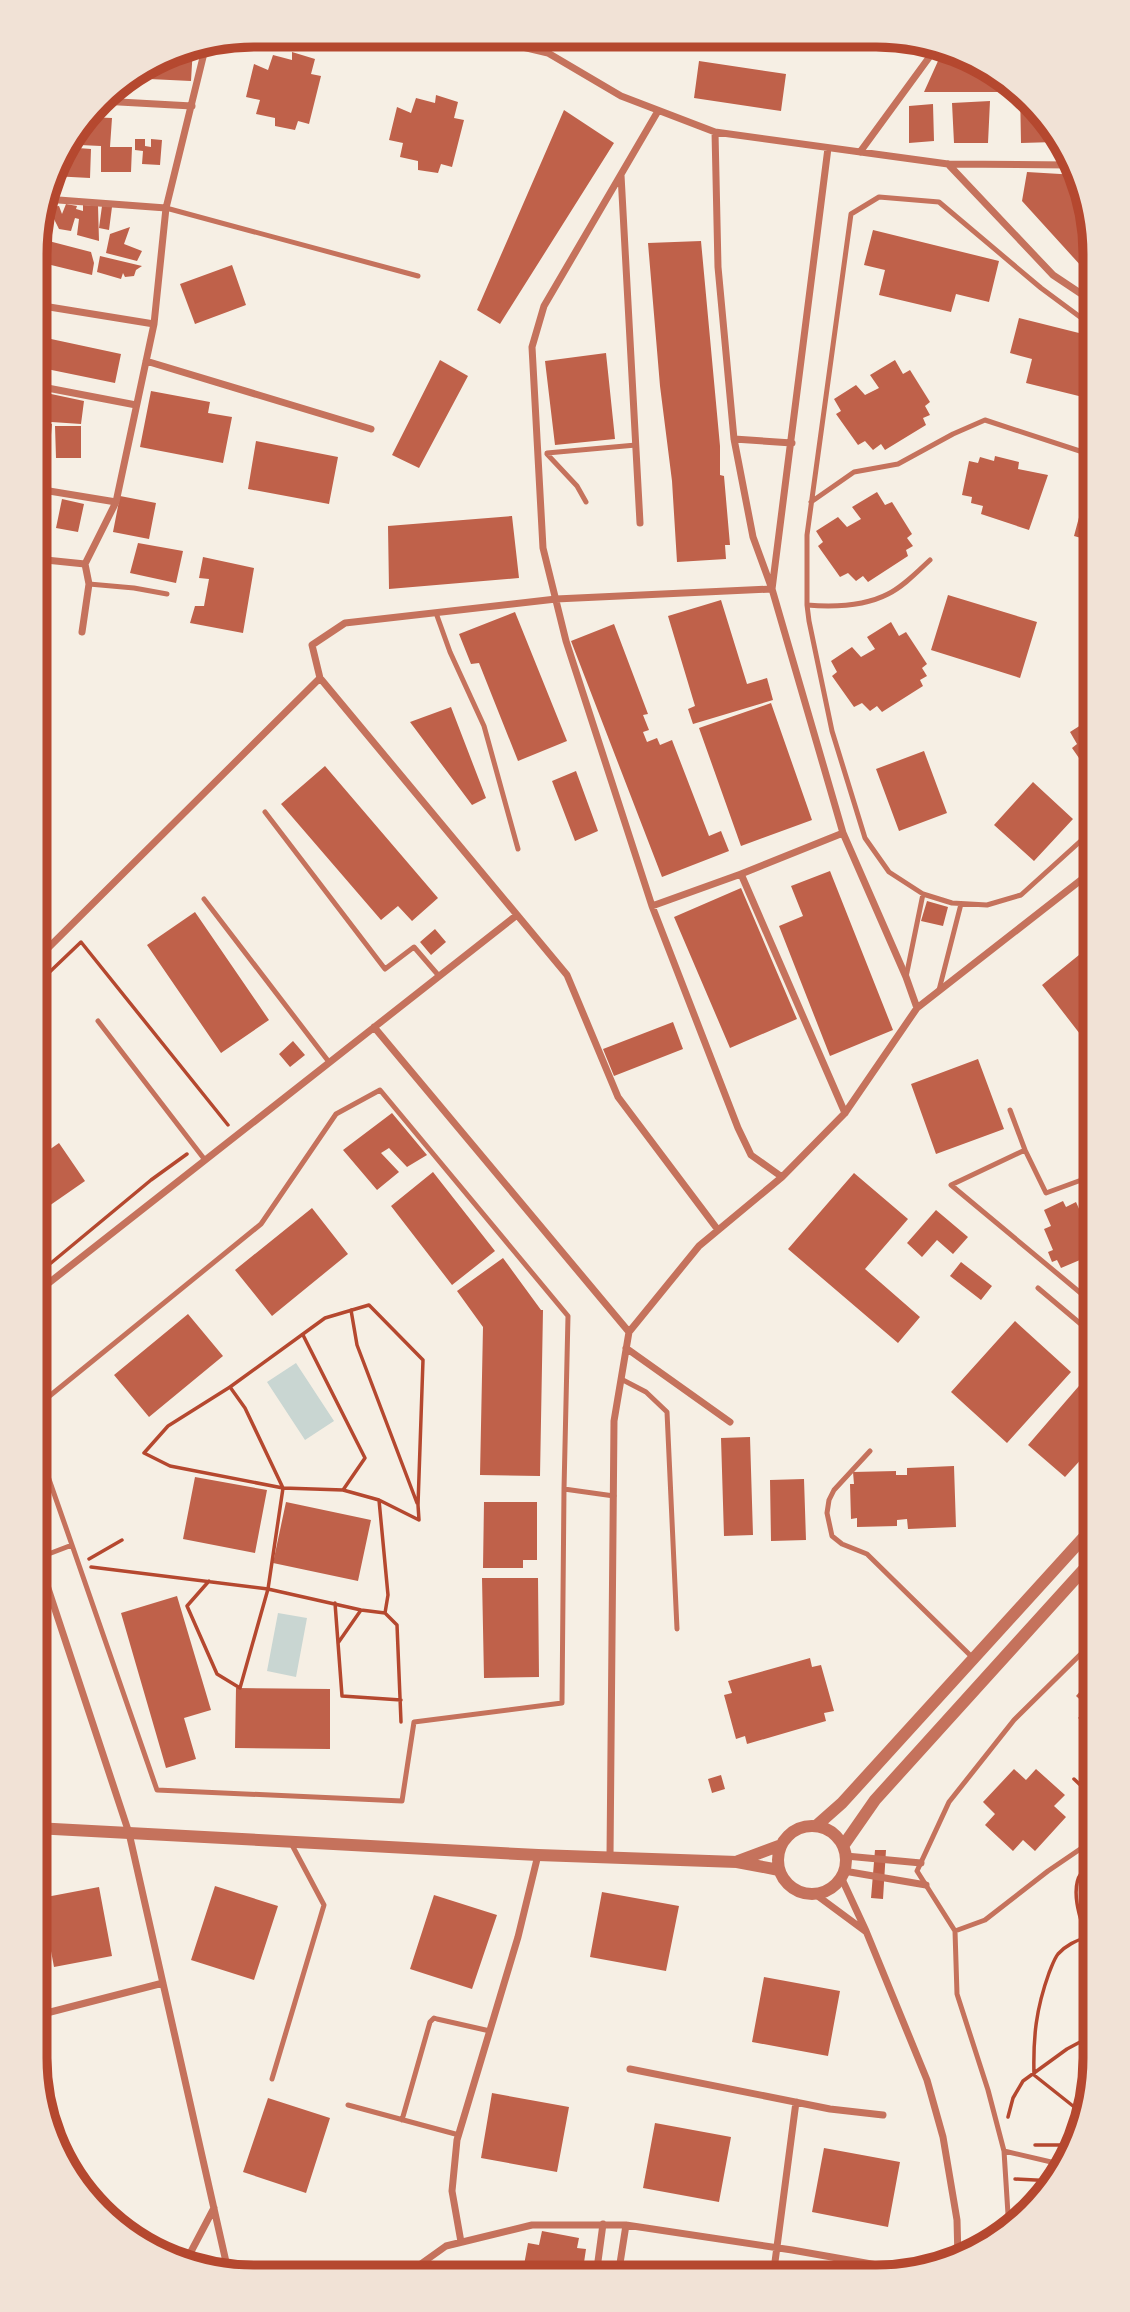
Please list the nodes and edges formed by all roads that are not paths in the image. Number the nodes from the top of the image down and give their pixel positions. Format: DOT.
graph roads {
  1 [pos="525,48"];
  2 [pos="204,54"];
  3 [pos="931,55"];
  4 [pos="115,102"];
  5 [pos="192,106"];
  6 [pos="658,111"];
  7 [pos="715,132"];
  8 [pos="828,148"];
  9 [pos="860,152"];
  10 [pos="948,164"];
  11 [pos="1062,165"];
  12 [pos="621,174"];
  13 [pos="55,199"];
  14 [pos="166,208"];
  15 [pos="418,276"];
  16 [pos="1083,295"];
  17 [pos="48,307"];
  18 [pos="1083,319"];
  19 [pos="154,324"];
  20 [pos="146,361"];
  21 [pos="48,388"];
  22 [pos="136,405"];
  23 [pos="371,429"];
  24 [pos="734,439"];
  25 [pos="792,443"];
  26 [pos="636,445"];
  27 [pos="538,450"];
  28 [pos="1083,452"];
  29 [pos="547,453"];
  30 [pos="48,491"];
  31 [pos="116,502"];
  32 [pos="586,502"];
  33 [pos="811,502"];
  34 [pos="640,523"];
  35 [pos="48,560"];
  36 [pos="930,560"];
  37 [pos="85,564"];
  38 [pos="89,584"];
  39 [pos="772,589"];
  40 [pos="167,594"];
  41 [pos="556,599"];
  42 [pos="807,605"];
  43 [pos="436,613"];
  44 [pos="82,632"];
  45 [pos="320,678"];
  46 [pos="265,812"];
  47 [pos="843,833"];
  48 [pos="1083,839"];
  49 [pos="518,849"];
  50 [pos="741,874"];
  51 [pos="1083,879"];
  52 [pos="923,894"];
  53 [pos="204,899"];
  54 [pos="961,904"];
  55 [pos="652,906"];
  56 [pos="517,915"];
  57 [pos="48,948"];
  58 [pos="439,976"];
  59 [pos="906,977"];
  60 [pos="939,990"];
  61 [pos="917,1008"];
  62 [pos="98,1021"];
  63 [pos="374,1027"];
  64 [pos="329,1062"];
  65 [pos="1010,1110"];
  66 [pos="845,1113"];
  67 [pos="1025,1150"];
  68 [pos="205,1160"];
  69 [pos="782,1177"];
  70 [pos="1082,1179"];
  71 [pos="718,1230"];
  72 [pos="47,1284"];
  73 [pos="1038,1288"];
  74 [pos="1082,1295"];
  75 [pos="1082,1325"];
  76 [pos="629,1332"];
  77 [pos="626,1348"];
  78 [pos="621,1379"];
  79 [pos="47,1398"];
  80 [pos="730,1422"];
  81 [pos="870,1451"];
  82 [pos="47,1474"];
  83 [pos="564,1489"];
  84 [pos="614,1496"];
  85 [pos="1082,1539"];
  86 [pos="72,1545"];
  87 [pos="47,1552"];
  88 [pos="1082,1571"];
  89 [pos="47,1586"];
  90 [pos="677,1629"];
  91 [pos="1082,1653"];
  92 [pos="974,1659"];
  93 [pos="816,1826"];
  94 [pos="47,1829"];
  95 [pos="129,1833"];
  96 [pos="290,1842"];
  97 [pos="781,1845"];
  98 [pos="1082,1848"];
  99 [pos="844,1851"];
  100 [pos="538,1855"];
  101 [pos="610,1857"];
  102 [pos="737,1862"];
  103 [pos="921,1863"];
  104 [pos="779,1870"];
  105 [pos="843,1874"];
  106 [pos="926,1885"];
  107 [pos="815,1895"];
  108 [pos="866,1931"];
  109 [pos="955,1931"];
  110 [pos="163,1983"];
  111 [pos="47,2013"];
  112 [pos="490,2031"];
  113 [pos="630,2068"];
  114 [pos="272,2079"];
  115 [pos="796,2102"];
  116 [pos="348,2105"];
  117 [pos="883,2115"];
  118 [pos="402,2120"];
  119 [pos="459,2135"];
  120 [pos="1004,2151"];
  121 [pos="1054,2162"];
  122 [pos="215,2208"];
  123 [pos="1008,2216"];
  124 [pos="603,2224"];
  125 [pos="626,2225"];
  126 [pos="461,2242"];
  127 [pos="958,2247"];
  128 [pos="777,2248"];
  129 [pos="190,2254"];
  130 [pos="226,2263"];
  131 [pos="419,2265"];
  132 [pos="597,2265"];
  133 [pos="620,2265"];
  134 [pos="775,2265"];
  135 [pos="876,2265"];
  1 -- 6 [label="street"];
  2 -- 5 [label="street"];
  3 -- 9 [label="street"];
  4 -- 5 [label="street"];
  5 -- 14 [label="street"];
  6 -- 7 [label="street"];
  6 -- 12 [label="street"];
  7 -- 8 [label="street"];
  7 -- 24 [label="street"];
  8 -- 9 [label="street"];
  8 -- 25 [label="street"];
  9 -- 10 [label="street"];
  10 -- 11 [label="street"];
  10 -- 16 [label="street"];
  12 -- 26 [label="street"];
  12 -- 27 [label="street"];
  13 -- 14 [label="street"];
  14 -- 15 [label="lane"];
  14 -- 19 [label="street"];
  17 -- 19 [label="street"];
  18 -- 33 [label="lane"];
  19 -- 20 [label="street"];
  20 -- 22 [label="street"];
  20 -- 23 [label="street"];
  21 -- 22 [label="street"];
  22 -- 31 [label="street"];
  24 -- 25 [label="street"];
  24 -- 39 [label="street"];
  25 -- 39 [label="street"];
  26 -- 29 [label="lane"];
  26 -- 34 [label="street"];
  27 -- 29 [label="lane"];
  27 -- 41 [label="street"];
  28 -- 33 [label="lane"];
  29 -- 32 [label="lane"];
  30 -- 31 [label="street"];
  31 -- 37 [label="street"];
  33 -- 42 [label="lane"];
  35 -- 37 [label="street"];
  36 -- 42 [label="lane"];
  37 -- 38 [label="street"];
  38 -- 40 [label="lane"];
  38 -- 44 [label="street"];
  39 -- 41 [label="street"];
  39 -- 47 [label="street"];
  41 -- 43 [label="street"];
  41 -- 55 [label="street"];
  42 -- 52 [label="lane"];
  43 -- 45 [label="street"];
  43 -- 49 [label="lane"];
  45 -- 56 [label="street"];
  45 -- 57 [label="street"];
  46 -- 58 [label="lane"];
  47 -- 50 [label="street"];
  47 -- 59 [label="street"];
  48 -- 54 [label="lane"];
  50 -- 55 [label="street"];
  50 -- 66 [label="street"];
  51 -- 60 [label="street"];
  52 -- 54 [label="lane"];
  52 -- 59 [label="lane"];
  53 -- 64 [label="lane"];
  54 -- 60 [label="lane"];
  55 -- 69 [label="street"];
  56 -- 58 [label="street"];
  56 -- 71 [label="street"];
  58 -- 63 [label="street"];
  59 -- 61 [label="street"];
  60 -- 61 [label="street"];
  61 -- 66 [label="street"];
  62 -- 68 [label="lane"];
  63 -- 64 [label="street"];
  63 -- 76 [label="street"];
  64 -- 68 [label="street"];
  65 -- 67 [label="lane"];
  66 -- 69 [label="street"];
  67 -- 70 [label="lane"];
  67 -- 74 [label="lane"];
  68 -- 72 [label="street"];
  69 -- 71 [label="street"];
  71 -- 76 [label="street"];
  73 -- 75 [label="lane"];
  76 -- 77 [label="street"];
  77 -- 78 [label="street"];
  77 -- 80 [label="street"];
  78 -- 84 [label="street"];
  78 -- 90 [label="lane"];
  79 -- 83 [label="lane"];
  81 -- 92 [label="lane"];
  82 -- 86 [label="lane"];
  83 -- 84 [label="lane"];
  83 -- 86 [label="lane"];
  84 -- 101 [label="street"];
  85 -- 92 [label="street"];
  86 -- 87 [label="lane"];
  88 -- 99 [label="street"];
  89 -- 95 [label="street"];
  91 -- 103 [label="lane"];
  92 -- 93 [label="street"];
  93 -- 97 [label="street"];
  93 -- 99 [label="street"];
  94 -- 95 [label="street"];
  95 -- 96 [label="street"];
  95 -- 110 [label="street"];
  96 -- 100 [label="street"];
  96 -- 114 [label="lane"];
  97 -- 102 [label="street"];
  97 -- 104 [label="street"];
  98 -- 109 [label="lane"];
  99 -- 103 [label="street"];
  99 -- 105 [label="street"];
  100 -- 101 [label="street"];
  100 -- 112 [label="street"];
  101 -- 102 [label="street"];
  102 -- 104 [label="street"];
  103 -- 106 [label="lane"];
  104 -- 107 [label="street"];
  105 -- 106 [label="street"];
  105 -- 107 [label="street"];
  105 -- 108 [label="street"];
  106 -- 109 [label="lane"];
  107 -- 108 [label="street"];
  108 -- 127 [label="street"];
  109 -- 120 [label="lane"];
  110 -- 111 [label="street"];
  110 -- 122 [label="street"];
  112 -- 118 [label="lane"];
  112 -- 119 [label="street"];
  113 -- 115 [label="street"];
  115 -- 117 [label="street"];
  115 -- 128 [label="street"];
  116 -- 118 [label="lane"];
  118 -- 119 [label="lane"];
  119 -- 126 [label="street"];
  120 -- 121 [label="lane"];
  120 -- 123 [label="lane"];
  122 -- 129 [label="street"];
  122 -- 130 [label="street"];
  124 -- 125 [label="street"];
  124 -- 126 [label="street"];
  124 -- 132 [label="street"];
  125 -- 128 [label="street"];
  125 -- 133 [label="street"];
  126 -- 131 [label="street"];
  128 -- 134 [label="street"];
  128 -- 135 [label="street"];
}
